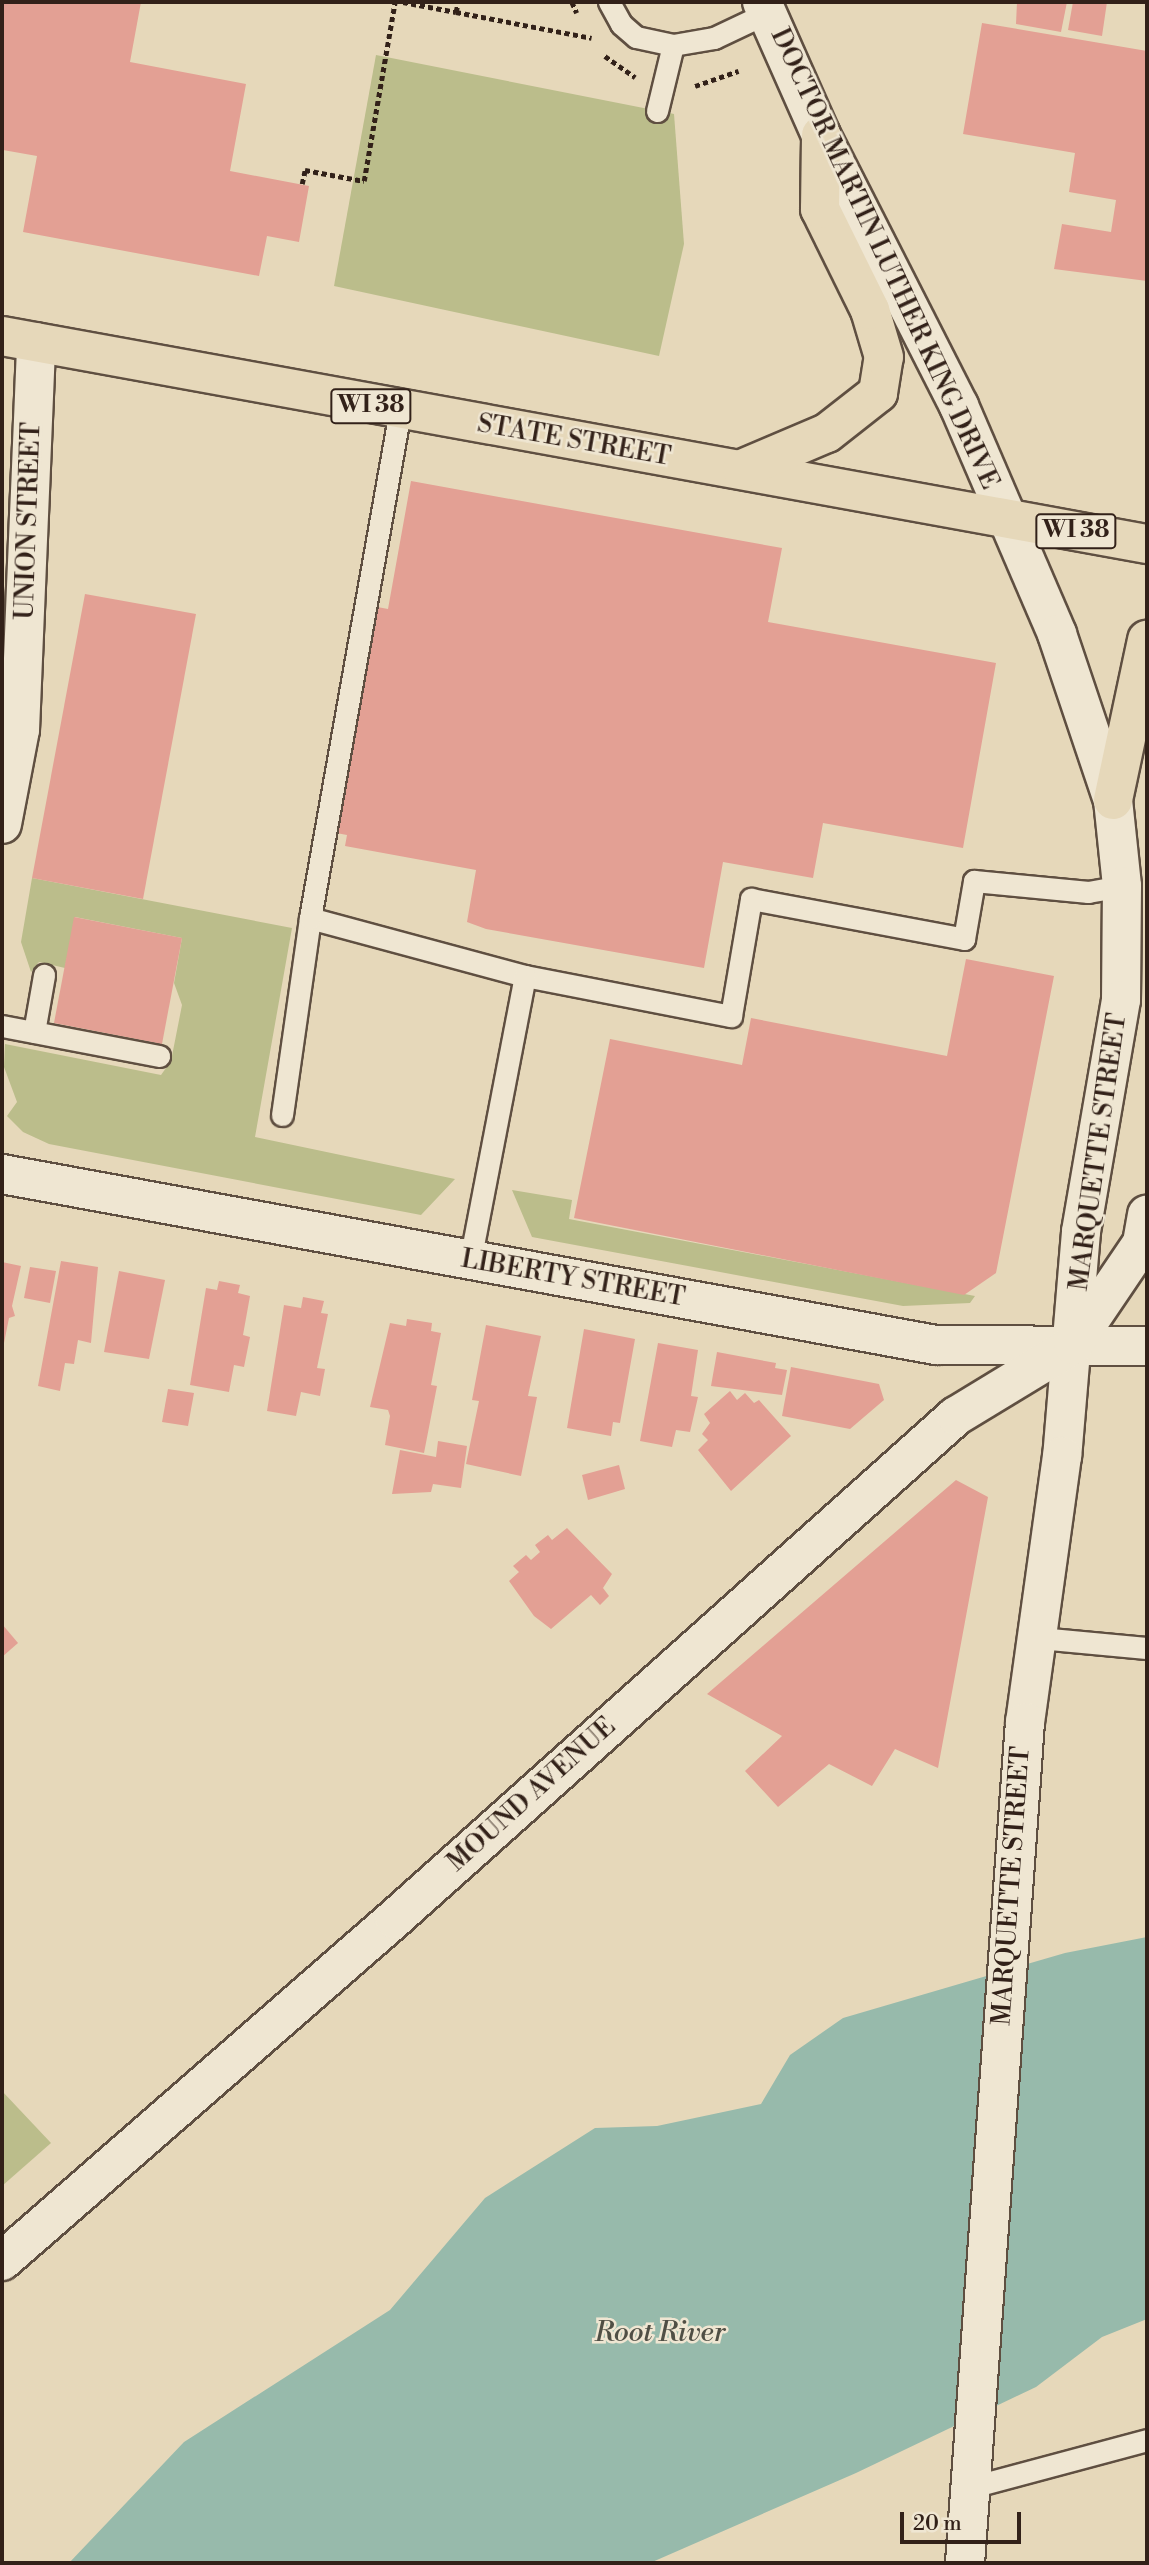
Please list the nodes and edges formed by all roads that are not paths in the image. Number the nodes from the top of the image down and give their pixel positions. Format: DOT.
graph roads {
  1 [pos="610,2"];
  2 [pos="766,5"];
  3 [pos="673,45"];
  4 [pos="657,111"];
  5 [pos="821,135"];
  6 [pos="19,339"];
  7 [pos="400,411"];
  8 [pos="742,469"];
  9 [pos="1005,518"];
  10 [pos="1147,544"];
  11 [pos="13,635"];
  12 [pos="1147,640"];
  13 [pos="1113,800"];
  14 [pos="2,824"];
  15 [pos="1122,886"];
  16 [pos="310,918"];
  17 [pos="44,975"];
  18 [pos="525,976"];
  19 [pos="1121,1000"];
  20 [pos="2,1026"];
  21 [pos="34,1032"];
  22 [pos="159,1056"];
  23 [pos="282,1115"];
  24 [pos="2,1174"];
  25 [pos="1146,1235"];
  26 [pos="470,1261"];
  27 [pos="1073,1346"];
  28 [pos="1147,1346"];
  29 [pos="1039,1639"];
  30 [pos="1147,1648"];
  31 [pos="2,2261"];
  32 [pos="1147,2440"];
  33 [pos="972,2487"];
  34 [pos="965,2563"];
  1 -- 3 [label="lane"];
  2 -- 3 [label="lane"];
  2 -- 5 [label="street, DOCTOR MARTIN LUTHER KING DRIVE"];
  3 -- 4 [label="lane"];
  5 -- 8 [label="main road"];
  5 -- 9 [label="street, DOCTOR MARTIN LUTHER KING DRIVE"];
  6 -- 7 [label="main road, STATE STREET / WI 38"];
  6 -- 11 [label="street, UNION STREET"];
  7 -- 8 [label="main road, STATE STREET / WI 38"];
  7 -- 16 [label="lane"];
  8 -- 9 [label="main road, STATE STREET / WI 38"];
  9 -- 10 [label="main road, STATE STREET / WI 38"];
  9 -- 13 [label="street, DOCTOR MARTIN LUTHER KING DRIVE"];
  11 -- 14 [label="street, UNION STREET"];
  12 -- 13 [label="main road"];
  13 -- 15 [label="street, DOCTOR MARTIN LUTHER KING DRIVE"];
  15 -- 18 [label="lane"];
  15 -- 19 [label="street, DOCTOR MARTIN LUTHER KING DRIVE"];
  16 -- 18 [label="lane"];
  16 -- 23 [label="lane"];
  17 -- 21 [label="lane"];
  18 -- 26 [label="lane"];
  19 -- 27 [label="street, MARQUETTE STREET"];
  20 -- 21 [label="lane"];
  21 -- 22 [label="lane"];
  24 -- 26 [label="street, LIBERTY STREET"];
  25 -- 27 [label="street, MARQUETTE STREET"];
  26 -- 27 [label="street, LIBERTY STREET"];
  27 -- 28 [label="street, LIBERTY STREET"];
  27 -- 29 [label="street, MARQUETTE STREET"];
  27 -- 31 [label="street, MOUND AVENUE"];
  29 -- 30 [label="lane"];
  29 -- 33 [label="street, MARQUETTE STREET"];
  32 -- 33 [label="lane"];
  33 -- 34 [label="street, MARQUETTE STREET"];
}
